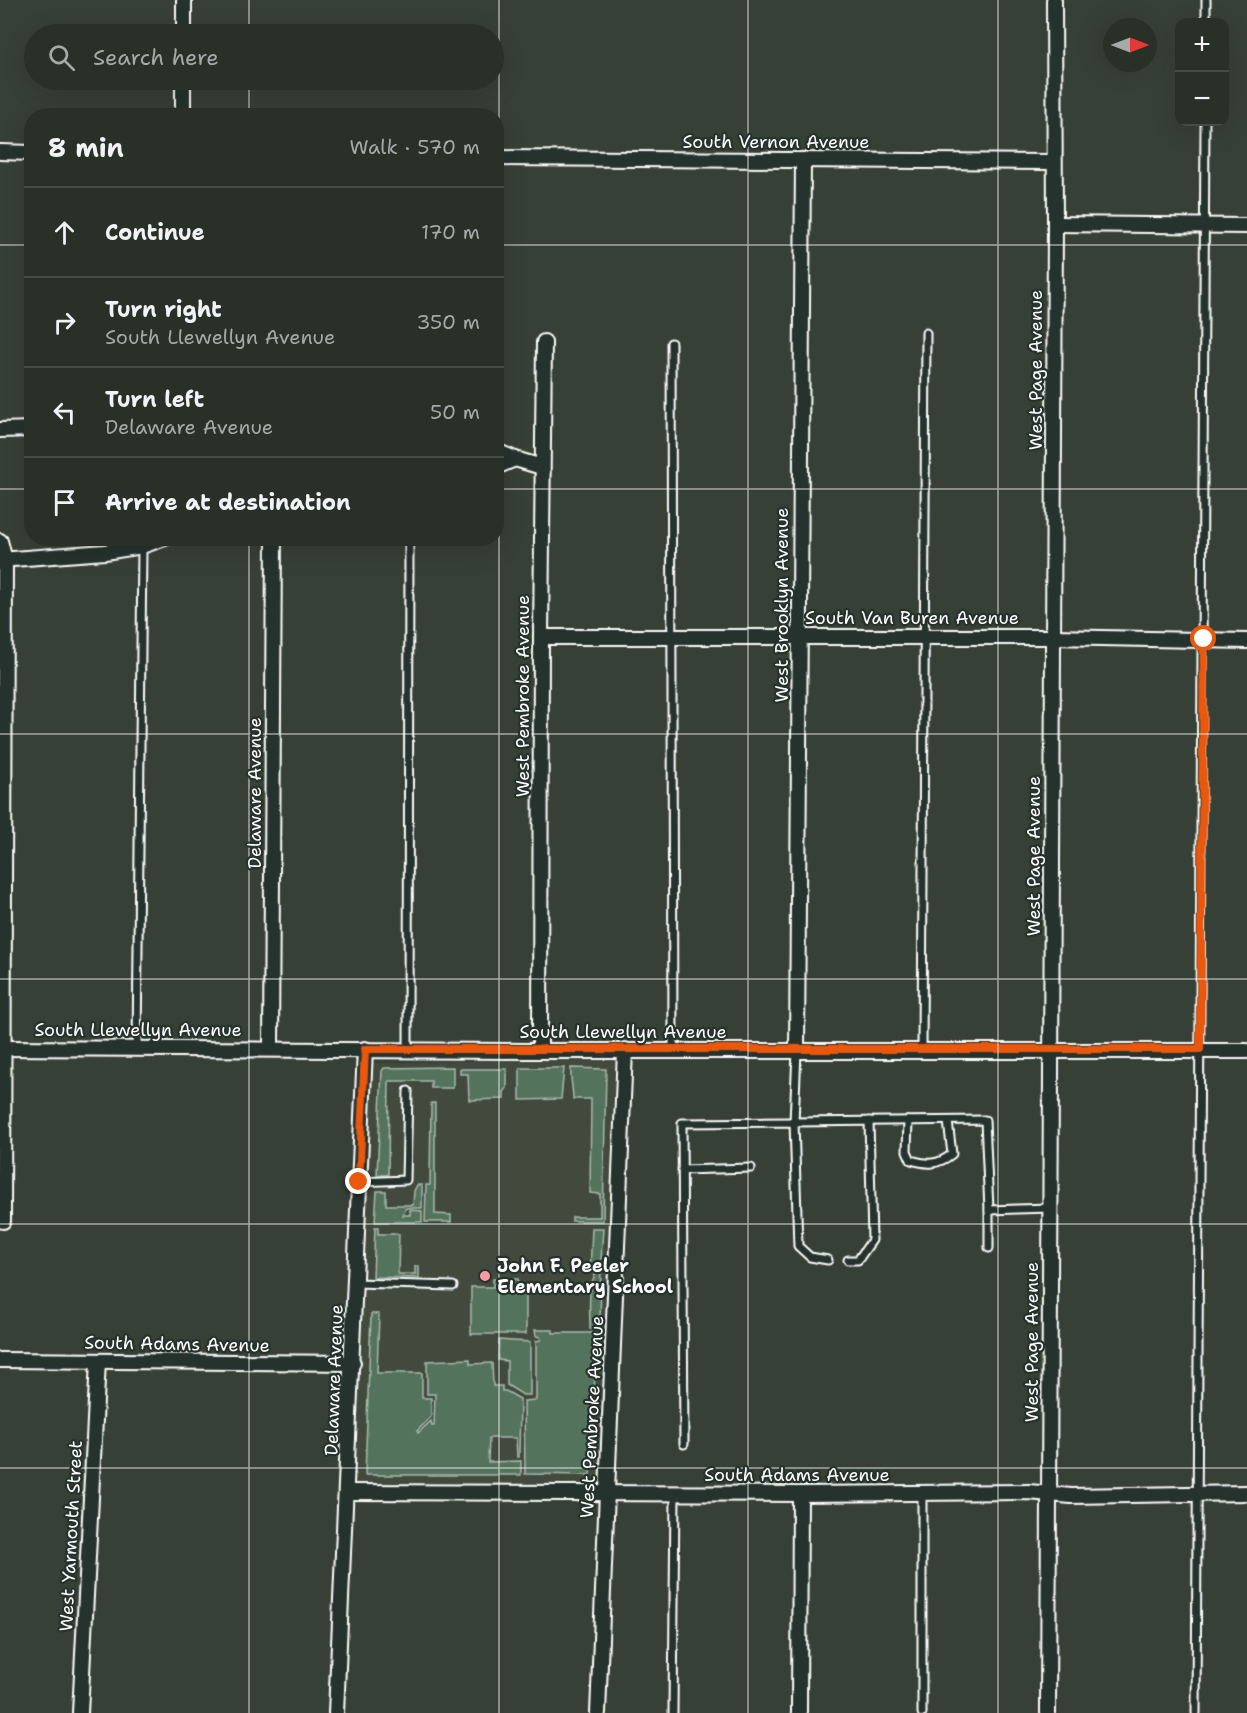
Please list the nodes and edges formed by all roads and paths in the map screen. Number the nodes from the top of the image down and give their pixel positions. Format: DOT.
graph roads {
  1 [pos="184,0"];
  2 [pos="1054,0"];
  3 [pos="1206,0"];
  4 [pos="1206,18"];
  5 [pos="184,24"];
  6 [pos="183,90"];
  7 [pos="183,108"];
  8 [pos="1205,126"];
  9 [pos="0,152"];
  10 [pos="24,153"];
  11 [pos="504,158"];
  12 [pos="803,160"];
  13 [pos="1054,162"];
  14 [pos="1055,224"];
  15 [pos="1205,226"];
  16 [pos="1247,226"];
  17 [pos="926,333"];
  18 [pos="544,342"];
  19 [pos="671,343"];
  20 [pos="24,429"];
  21 [pos="0,430"];
  22 [pos="504,454"];
  23 [pos="515,459"];
  24 [pos="504,464"];
  25 [pos="543,467"];
  26 [pos="0,541"];
  27 [pos="142,546"];
  28 [pos="274,546"];
  29 [pos="409,546"];
  30 [pos="2,560"];
  31 [pos="673,636"];
  32 [pos="799,636"];
  33 [pos="925,636"];
  34 [pos="541,637"];
  35 [pos="1053,637"];
  36 [pos="1204,639"];
  37 [pos="1247,641"];
  38 [pos="3,689"];
  39 [pos="2,1048"];
  40 [pos="271,1048"];
  41 [pos="137,1049"];
  42 [pos="365,1049"];
  43 [pos="408,1049"];
  44 [pos="673,1049"];
  45 [pos="1200,1049"];
  46 [pos="540,1050"];
  47 [pos="625,1050"];
  48 [pos="1051,1050"];
  49 [pos="797,1051"];
  50 [pos="922,1051"];
  51 [pos="1247,1051"];
  52 [pos="408,1091"];
  53 [pos="869,1121"];
  54 [pos="908,1121"];
  55 [pos="948,1121"];
  56 [pos="794,1122"];
  57 [pos="751,1168"];
  58 [pos="682,1170"];
  59 [pos="359,1182"];
  60 [pos="1051,1208"];
  61 [pos="989,1210"];
  62 [pos="3,1221"];
  63 [pos="989,1248"];
  64 [pos="828,1260"];
  65 [pos="848,1260"];
  66 [pos="356,1283"];
  67 [pos="453,1286"];
  68 [pos="0,1360"];
  69 [pos="98,1361"];
  70 [pos="353,1363"];
  71 [pos="684,1444"];
  72 [pos="347,1492"];
  73 [pos="606,1493"];
  74 [pos="922,1493"];
  75 [pos="1197,1493"];
  76 [pos="1247,1493"];
  77 [pos="675,1494"];
  78 [pos="800,1494"];
  79 [pos="1048,1494"];
  80 [pos="80,1713"];
  81 [pos="336,1713"];
  82 [pos="598,1713"];
  83 [pos="673,1713"];
  84 [pos="799,1713"];
  85 [pos="922,1713"];
  86 [pos="1048,1713"];
  87 [pos="1196,1713"];
  1 -- 5 [label="street"];
  2 -- 13 [label="street, West Page Avenue"];
  3 -- 4 [label="lane"];
  6 -- 7 [label="street"];
  8 -- 15 [label="lane"];
  9 -- 10 [label="street"];
  11 -- 12 [label="street, South Vernon Avenue"];
  12 -- 13 [label="street, South Vernon Avenue"];
  12 -- 32 [label="street, West Brooklyn Avenue"];
  13 -- 14 [label="street, West Page Avenue"];
  14 -- 15 [label="street"];
  14 -- 35 [label="street, West Page Avenue"];
  15 -- 16 [label="street"];
  15 -- 36 [label="lane"];
  17 -- 33 [label="lane"];
  18 -- 25 [label="street, West Pembroke Avenue"];
  19 -- 31 [label="lane"];
  20 -- 21 [label="street"];
  22 -- 23 [label="street"];
  23 -- 24 [label="street"];
  23 -- 25 [label="street"];
  25 -- 34 [label="street, West Pembroke Avenue"];
  26 -- 30 [label="street"];
  27 -- 30 [label="street"];
  27 -- 41 [label="lane"];
  28 -- 40 [label="street, Delaware Avenue"];
  29 -- 43 [label="lane"];
  30 -- 38 [label="street"];
  31 -- 32 [label="street, South Van Buren Avenue"];
  31 -- 34 [label="street, South Van Buren Avenue"];
  31 -- 44 [label="lane"];
  32 -- 33 [label="street, South Van Buren Avenue"];
  32 -- 49 [label="street, West Brooklyn Avenue"];
  33 -- 35 [label="street, South Van Buren Avenue"];
  33 -- 50 [label="lane"];
  34 -- 46 [label="street, West Pembroke Avenue"];
  35 -- 36 [label="street, South Van Buren Avenue"];
  35 -- 48 [label="street, West Page Avenue"];
  36 -- 37 [label="street, South Van Buren Avenue"];
  36 -- 45 [label="lane"];
  38 -- 39 [label="street"];
  39 -- 41 [label="street, South Llewellyn Avenue"];
  39 -- 62 [label="street"];
  40 -- 41 [label="street, South Llewellyn Avenue"];
  40 -- 42 [label="street, South Llewellyn Avenue"];
  42 -- 43 [label="street, South Llewellyn Avenue"];
  42 -- 59 [label="street, Delaware Avenue"];
  43 -- 46 [label="street, South Llewellyn Avenue"];
  44 -- 47 [label="street, South Llewellyn Avenue"];
  44 -- 49 [label="street, South Llewellyn Avenue"];
  45 -- 48 [label="street, South Llewellyn Avenue"];
  45 -- 51 [label="street, South Llewellyn Avenue"];
  45 -- 75 [label="lane"];
  46 -- 47 [label="street, South Llewellyn Avenue"];
  47 -- 73 [label="street, West Pembroke Avenue"];
  48 -- 50 [label="street, South Llewellyn Avenue"];
  48 -- 60 [label="street, West Page Avenue"];
  49 -- 50 [label="street, South Llewellyn Avenue"];
  49 -- 56 [label="lane"];
  52 -- 59 [label="lane"];
  53 -- 54 [label="lane"];
  53 -- 56 [label="lane"];
  53 -- 65 [label="lane"];
  54 -- 55 [label="lane"];
  54 -- 55 [label="lane"];
  55 -- 61 [label="lane"];
  56 -- 58 [label="lane"];
  56 -- 64 [label="lane"];
  57 -- 58 [label="lane"];
  58 -- 71 [label="lane"];
  59 -- 66 [label="street, Delaware Avenue"];
  60 -- 61 [label="lane"];
  60 -- 79 [label="street, West Page Avenue"];
  61 -- 63 [label="lane"];
  66 -- 67 [label="lane"];
  66 -- 70 [label="street, Delaware Avenue"];
  68 -- 69 [label="street, South Adams Avenue"];
  69 -- 70 [label="street, South Adams Avenue"];
  69 -- 80 [label="street, West Yarmouth Street"];
  70 -- 72 [label="street, Delaware Avenue"];
  72 -- 73 [label="street, South Adams Avenue"];
  72 -- 81 [label="street, Delaware Avenue"];
  73 -- 77 [label="street, South Adams Avenue"];
  73 -- 82 [label="street, West Pembroke Avenue"];
  74 -- 78 [label="street, South Adams Avenue"];
  74 -- 79 [label="street, South Adams Avenue"];
  74 -- 85 [label="lane"];
  75 -- 76 [label="street, South Adams Avenue"];
  75 -- 79 [label="street, South Adams Avenue"];
  75 -- 87 [label="lane"];
  77 -- 78 [label="street, South Adams Avenue"];
  77 -- 83 [label="lane"];
  78 -- 84 [label="street"];
  79 -- 86 [label="street, West Page Avenue"];
}
